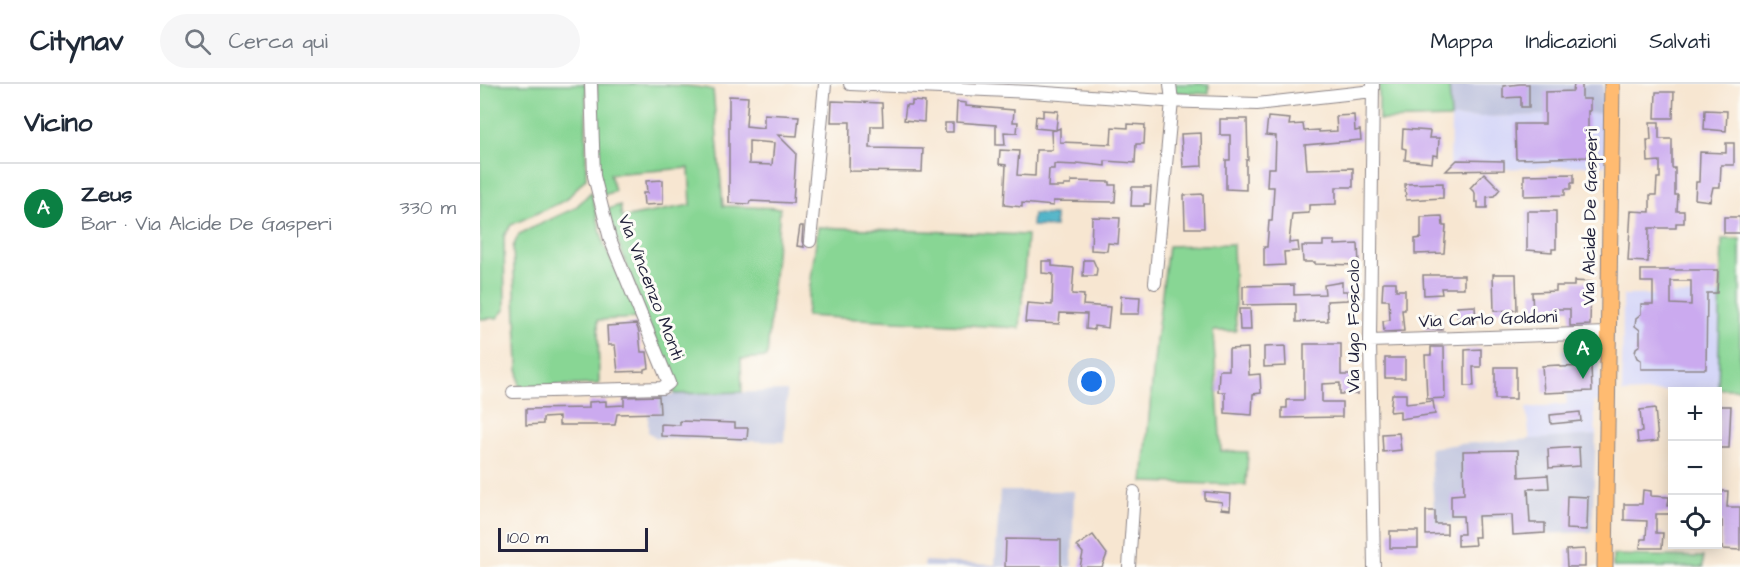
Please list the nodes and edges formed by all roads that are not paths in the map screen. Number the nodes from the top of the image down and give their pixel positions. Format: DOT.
graph roads {
  1 [pos="591,84"];
  2 [pos="825,84"];
  3 [pos="850,84"];
  4 [pos="1170,84"];
  5 [pos="1612,84"];
  6 [pos="1373,87"];
  7 [pos="1073,90"];
  8 [pos="1172,101"];
  9 [pos="810,241"];
  10 [pos="1155,283"];
  11 [pos="1608,333"];
  12 [pos="1370,341"];
  13 [pos="513,392"];
  14 [pos="1134,492"];
  15 [pos="1129,567"];
  16 [pos="1374,567"];
  17 [pos="1605,567"];
  1 -- 13 [label="street, Via Vincenzo Monti"];
  2 -- 9 [label="street"];
  3 -- 7 [label="street"];
  4 -- 8 [label="street"];
  5 -- 11 [label="main road, Via Alcide De Gasperi"];
  6 -- 8 [label="street"];
  6 -- 12 [label="street, Via Ugo Foscolo"];
  7 -- 8 [label="street"];
  8 -- 10 [label="street"];
  11 -- 12 [label="street, Via Carlo Goldoni"];
  11 -- 17 [label="main road, Via Alcide De Gasperi"];
  12 -- 16 [label="street, Via Ugo Foscolo"];
  14 -- 15 [label="street"];
}
